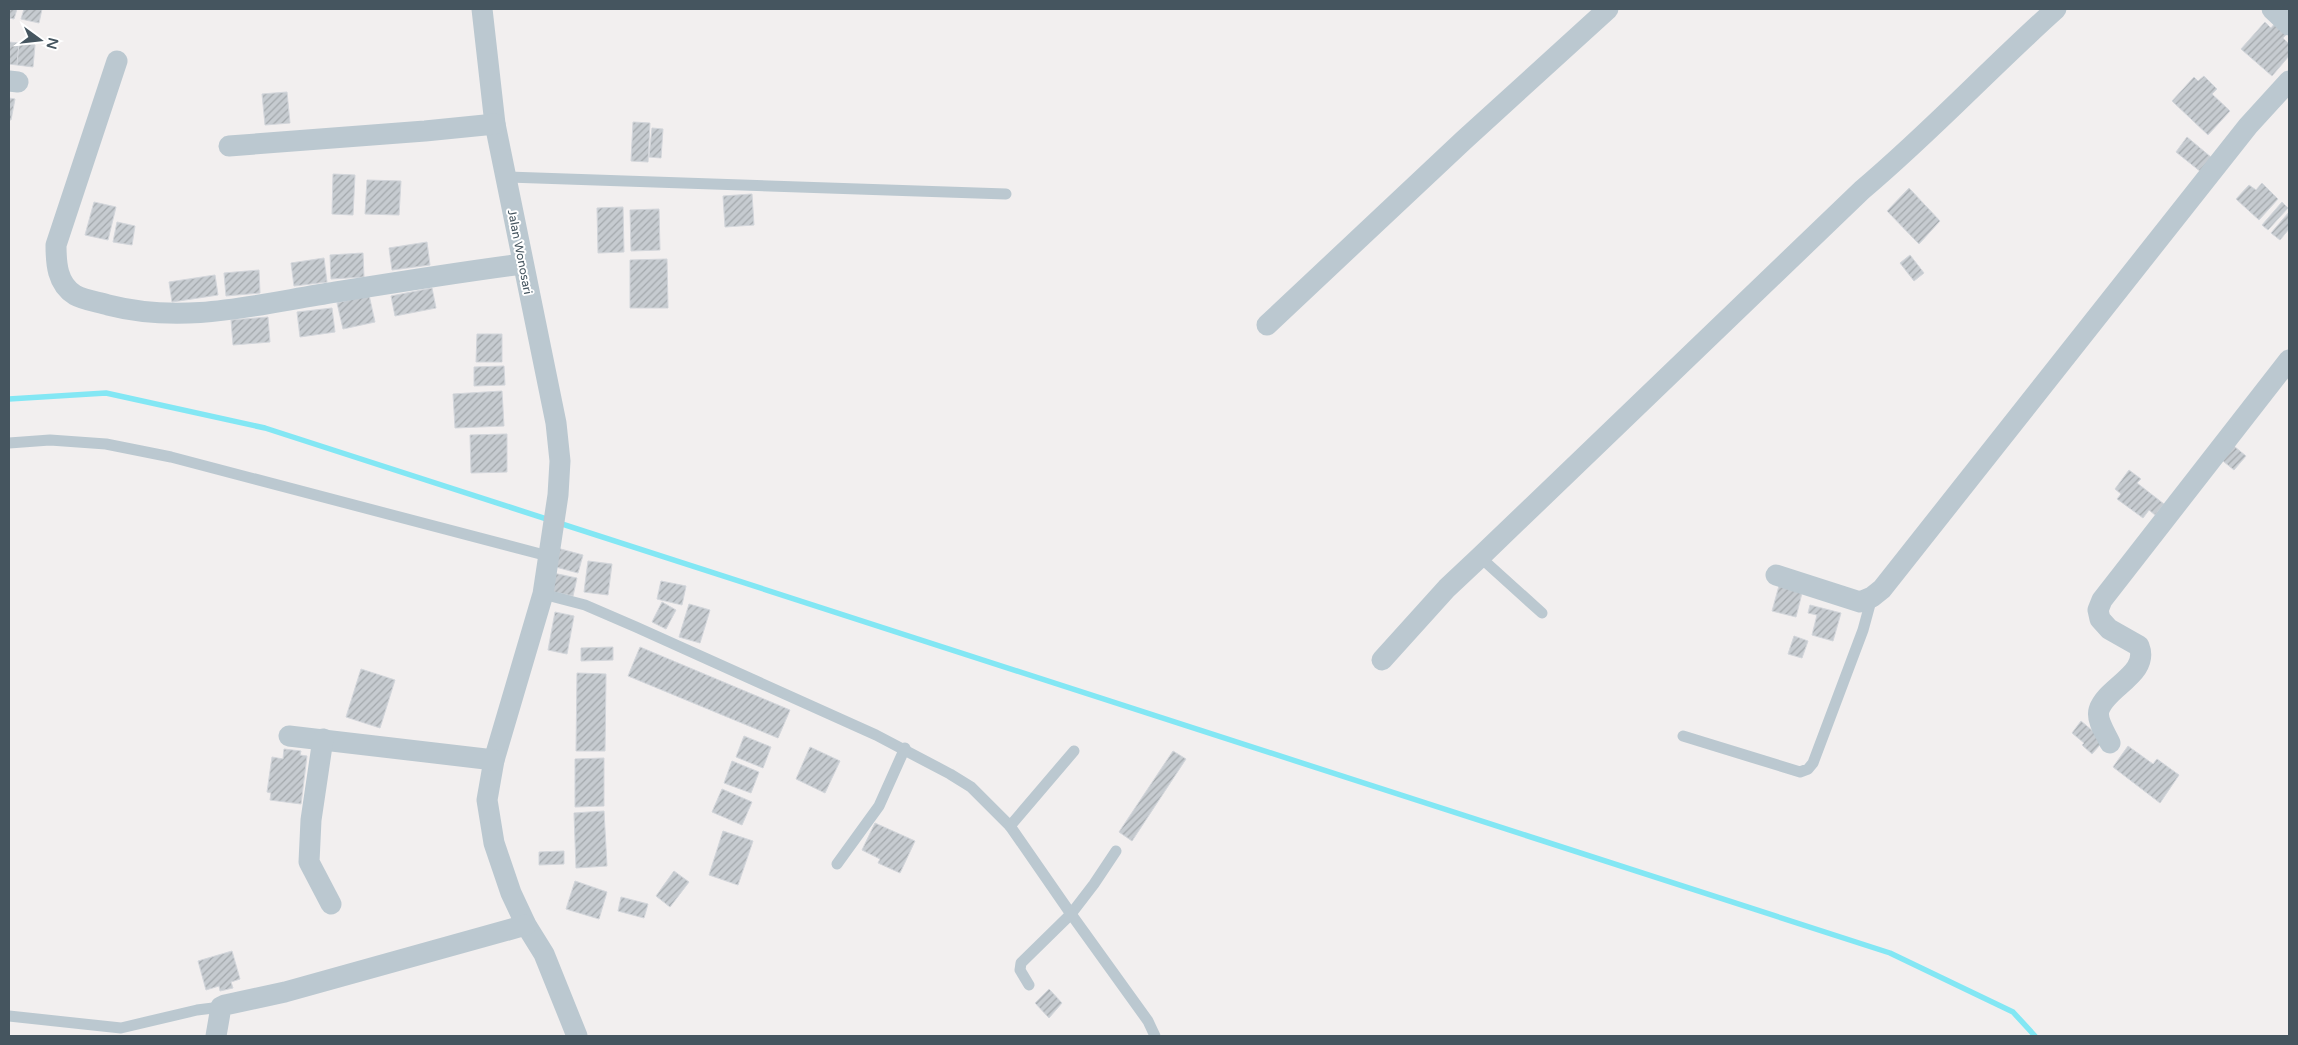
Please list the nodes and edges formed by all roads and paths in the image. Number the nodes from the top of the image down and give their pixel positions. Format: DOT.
graph roads {
  1 [pos="482,9"];
  2 [pos="1608,9"];
  3 [pos="2056,9"];
  4 [pos="2272,9"];
  5 [pos="2289,25"];
  6 [pos="117,61"];
  7 [pos="2289,81"];
  8 [pos="495,124"];
  9 [pos="229,146"];
  10 [pos="505,177"];
  11 [pos="1006,194"];
  12 [pos="522,264"];
  13 [pos="1267,325"];
  14 [pos="2289,360"];
  15 [pos="9,443"];
  16 [pos="549,552"];
  17 [pos="1480,557"];
  18 [pos="1776,575"];
  19 [pos="543,594"];
  20 [pos="1872,597"];
  21 [pos="1542,613"];
  22 [pos="1382,660"];
  23 [pos="289,736"];
  24 [pos="1683,736"];
  25 [pos="324,739"];
  26 [pos="2110,742"];
  27 [pos="905,748"];
  28 [pos="1074,751"];
  29 [pos="494,760"];
  30 [pos="1010,826"];
  31 [pos="1116,851"];
  32 [pos="837,864"];
  33 [pos="331,904"];
  34 [pos="1071,914"];
  35 [pos="526,925"];
  36 [pos="1029,985"];
  37 [pos="221,1007"];
  38 [pos="9,1016"];
  39 [pos="216,1036"];
  40 [pos="577,1036"];
  41 [pos="1156,1036"];
  1 -- 8 [label="street, Jalan Wonosari"];
  2 -- 13 [label="street"];
  3 -- 17 [label="street"];
  4 -- 5 [label="street"];
  6 -- 12 [label="street"];
  7 -- 20 [label="street"];
  8 -- 9 [label="street"];
  8 -- 10 [label="street, Jalan Wonosari"];
  10 -- 11 [label="lane"];
  10 -- 12 [label="street, Jalan Wonosari"];
  12 -- 16 [label="street, Jalan Wonosari"];
  14 -- 26 [label="street"];
  15 -- 16 [label="lane"];
  16 -- 19 [label="street, Jalan Wonosari"];
  17 -- 21 [label="lane"];
  17 -- 22 [label="street"];
  18 -- 20 [label="street"];
  19 -- 27 [label="lane"];
  19 -- 29 [label="street, Jalan Wonosari"];
  20 -- 24 [label="lane"];
  23 -- 25 [label="street"];
  25 -- 29 [label="street"];
  25 -- 33 [label="street"];
  27 -- 30 [label="lane"];
  27 -- 32 [label="lane"];
  28 -- 30 [label="lane"];
  29 -- 35 [label="street, Jalan Wonosari"];
  30 -- 34 [label="lane"];
  31 -- 34 [label="lane"];
  34 -- 36 [label="lane"];
  34 -- 41 [label="lane"];
  35 -- 37 [label="street"];
  35 -- 40 [label="street, Jalan Wonosari"];
  37 -- 38 [label="lane"];
  37 -- 39 [label="street"];
}
